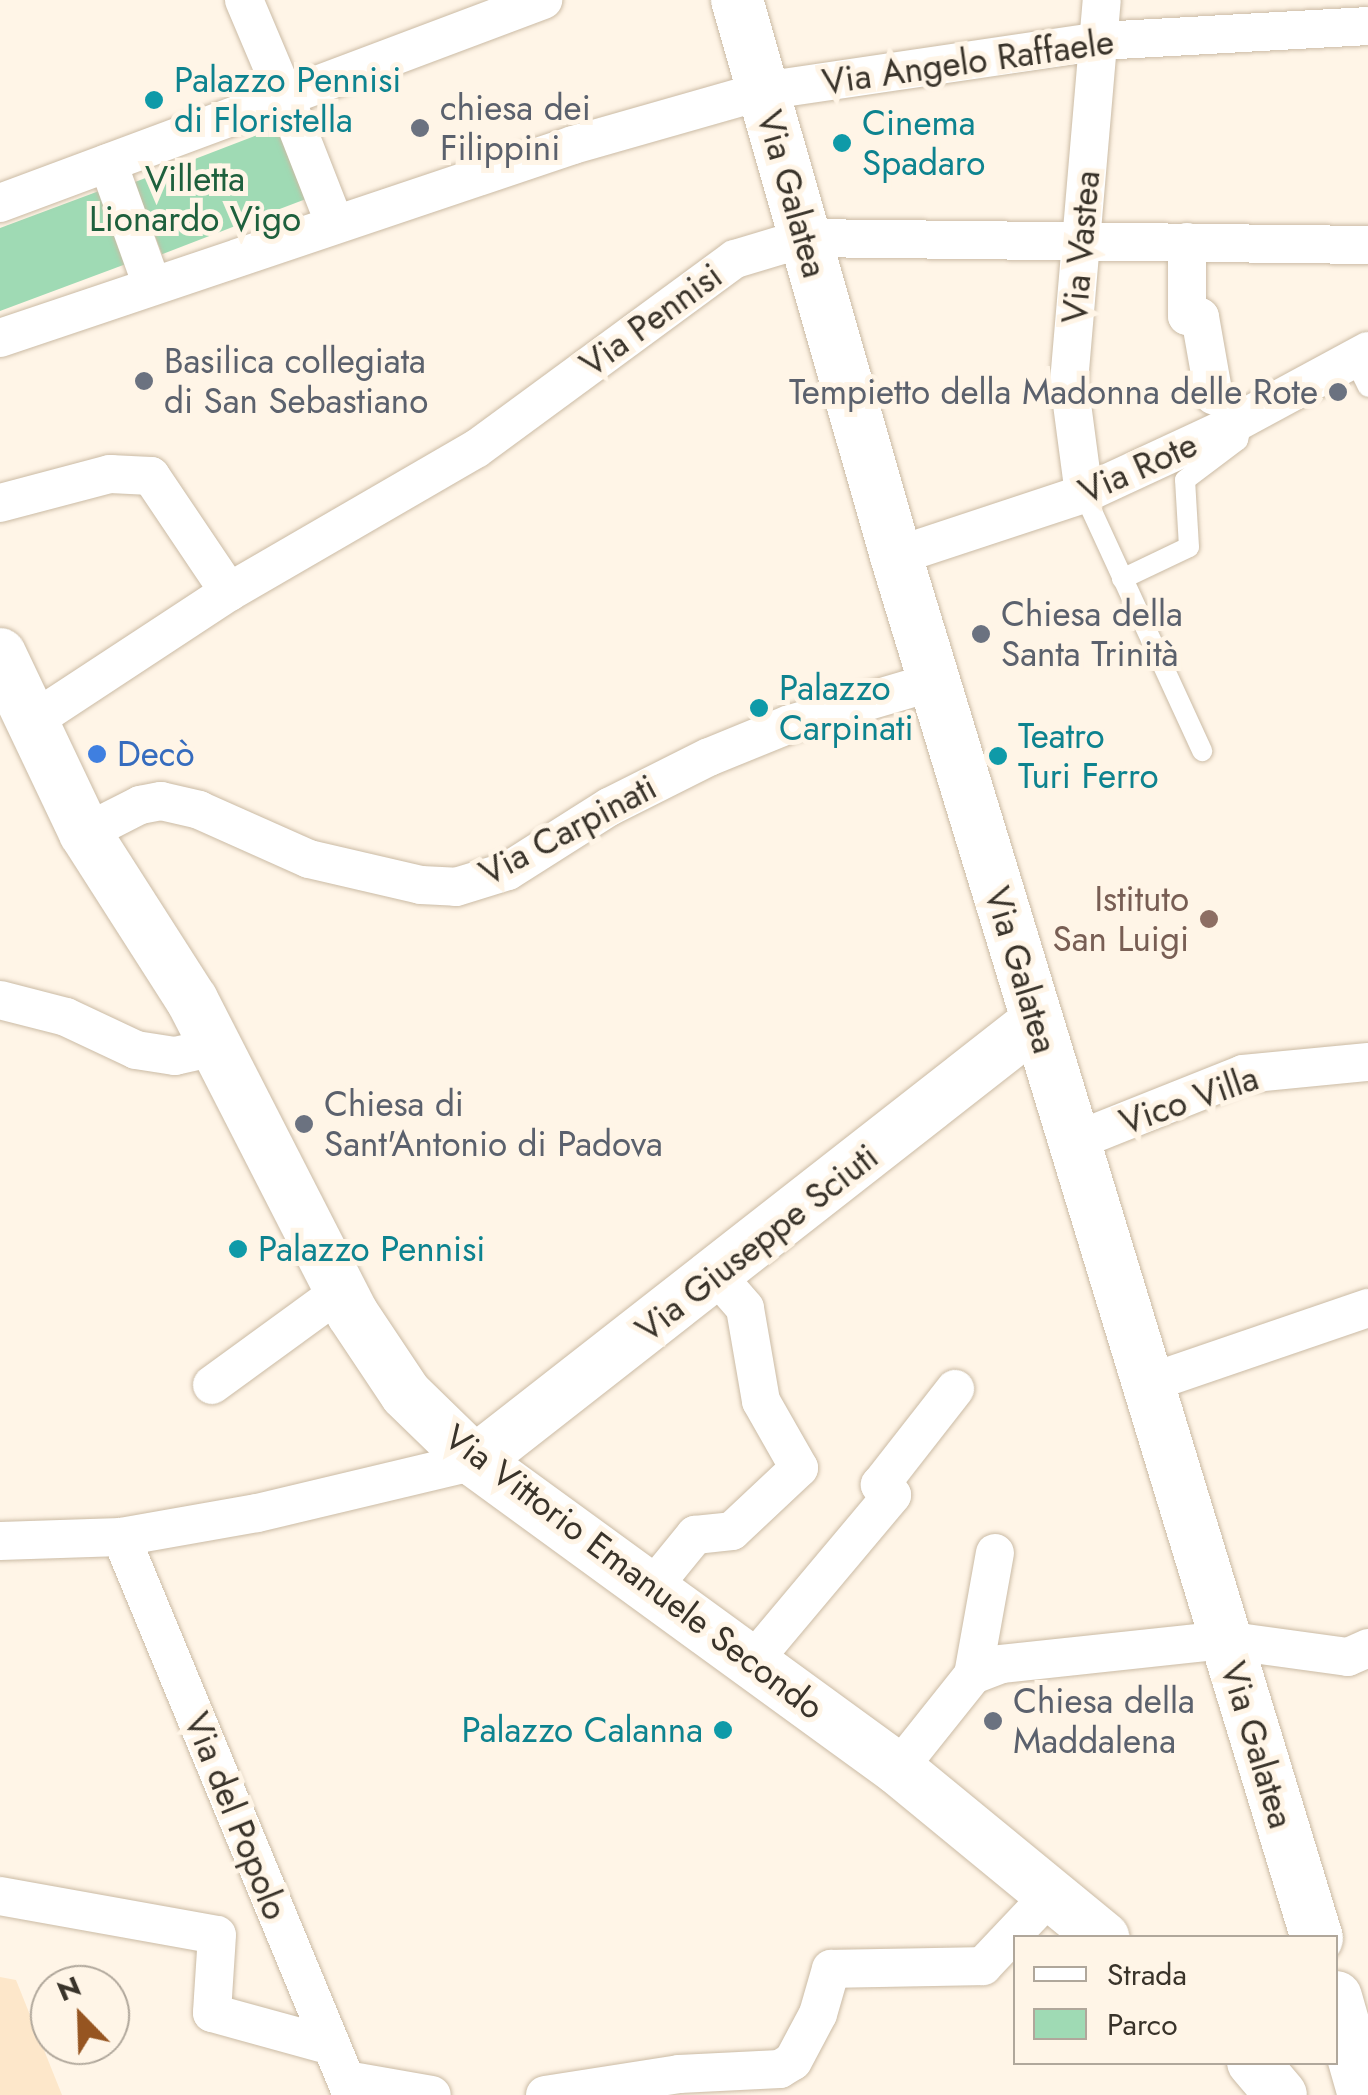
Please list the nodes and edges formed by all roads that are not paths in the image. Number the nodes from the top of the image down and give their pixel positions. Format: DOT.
graph roads {
  1 [pos="244,0"];
  2 [pos="543,0"];
  3 [pos="737,0"];
  4 [pos="1102,0"];
  5 [pos="1368,26"];
  6 [pos="1100,40"];
  7 [pos="763,91"];
  8 [pos="288,92"];
  9 [pos="108,162"];
  10 [pos="0,203"];
  11 [pos="341,220"];
  12 [pos="805,238"];
  13 [pos="1187,242"];
  14 [pos="1081,243"];
  15 [pos="1368,245"];
  16 [pos="152,285"];
  17 [pos="0,338"];
  18 [pos="1363,365"];
  19 [pos="1214,396"];
  20 [pos="1244,418"];
  21 [pos="1084,494"];
  22 [pos="0,503"];
  23 [pos="896,556"];
  24 [pos="1122,579"];
  25 [pos="229,592"];
  26 [pos="0,654"];
  27 [pos="936,681"];
  28 [pos="31,722"];
  29 [pos="1202,751"];
  30 [pos="85,832"];
  31 [pos="0,1000"];
  32 [pos="1036,1022"];
  33 [pos="214,1047"];
  34 [pos="1368,1062"];
  35 [pos="1073,1142"];
  36 [pos="718,1277"];
  37 [pos="341,1292"];
  38 [pos="1368,1308"];
  39 [pos="1146,1384"];
  40 [pos="212,1386"];
  41 [pos="955,1389"];
  42 [pos="476,1461"];
  43 [pos="121,1537"];
  44 [pos="0,1542"];
  45 [pos="995,1553"];
  46 [pos="652,1589"];
  47 [pos="1224,1640"];
  48 [pos="1361,1658"];
  49 [pos="752,1662"];
  50 [pos="973,1675"];
  51 [pos="898,1769"];
  52 [pos="1052,1892"];
  53 [pos="0,1896"];
  54 [pos="1101,1935"];
  55 [pos="1316,1935"];
  56 [pos="1338,2005"];
  57 [pos="1256,2065"];
  58 [pos="344,2074"];
  59 [pos="1360,2092"];
  60 [pos="432,2095"];
  61 [pos="546,2095"];
  62 [pos="1281,2095"];
  1 -- 8 [label="street"];
  2 -- 8 [label="street"];
  3 -- 7 [label="street, Via Galatea"];
  4 -- 6 [label="street, Via Vastea"];
  5 -- 6 [label="street, Via Angelo Raffaele"];
  6 -- 7 [label="street, Via Angelo Raffaele"];
  6 -- 14 [label="street, Via Vastea"];
  7 -- 11 [label="street, Via Angelo Raffaele"];
  7 -- 12 [label="street, Via Galatea"];
  8 -- 9 [label="street"];
  8 -- 11 [label="street"];
  9 -- 10 [label="street"];
  9 -- 16 [label="street"];
  11 -- 16 [label="street, Via Angelo Raffaele"];
  12 -- 14 [label="street, Via Pennisi"];
  12 -- 23 [label="street, Via Galatea"];
  12 -- 25 [label="street, Via Pennisi"];
  13 -- 14 [label="street, Via Pennisi"];
  13 -- 15 [label="street, Via Pennisi"];
  13 -- 19 [label="street"];
  14 -- 21 [label="street, Via Vastea"];
  16 -- 17 [label="street, Via Angelo Raffaele"];
  18 -- 20 [label="street, Via Rote"];
  20 -- 21 [label="street, Via Rote"];
  20 -- 24 [label="lane"];
  21 -- 23 [label="street, Via Rote"];
  21 -- 24 [label="lane"];
  22 -- 25 [label="street"];
  23 -- 27 [label="street, Via Galatea"];
  24 -- 29 [label="lane"];
  25 -- 28 [label="street, Via Pennisi"];
  26 -- 28 [label="street, Via Vittorio Emanuele Secondo"];
  27 -- 30 [label="street, Via Carpinati"];
  27 -- 32 [label="street, Via Galatea"];
  28 -- 30 [label="street, Via Vittorio Emanuele Secondo"];
  30 -- 33 [label="street, Via Vittorio Emanuele Secondo"];
  31 -- 33 [label="street"];
  32 -- 35 [label="street, Via Galatea"];
  32 -- 36 [label="street, Via Giuseppe Sciuti"];
  33 -- 37 [label="street, Via Vittorio Emanuele Secondo"];
  34 -- 35 [label="street, Vico Villa"];
  35 -- 39 [label="street, Via Galatea"];
  36 -- 42 [label="street, Via Giuseppe Sciuti"];
  36 -- 46 [label="street"];
  37 -- 40 [label="street"];
  37 -- 42 [label="street, Via Vittorio Emanuele Secondo"];
  38 -- 39 [label="street"];
  39 -- 47 [label="street, Via Galatea"];
  41 -- 49 [label="street"];
  42 -- 43 [label="street"];
  42 -- 46 [label="street, Via Vittorio Emanuele Secondo"];
  43 -- 44 [label="street"];
  43 -- 58 [label="street, Via del Popolo"];
  45 -- 50 [label="street"];
  46 -- 49 [label="street, Via Vittorio Emanuele Secondo"];
  47 -- 48 [label="street"];
  47 -- 50 [label="street"];
  47 -- 55 [label="street, Via Galatea"];
  49 -- 51 [label="street, Via Vittorio Emanuele Secondo"];
  50 -- 51 [label="street"];
  51 -- 52 [label="street, Via Vittorio Emanuele Secondo"];
  52 -- 54 [label="street, Via Vittorio Emanuele Secondo"];
  52 -- 61 [label="street"];
  53 -- 58 [label="street"];
  56 -- 59 [label="street"];
  57 -- 62 [label="street"];
  58 -- 60 [label="street"];
}
